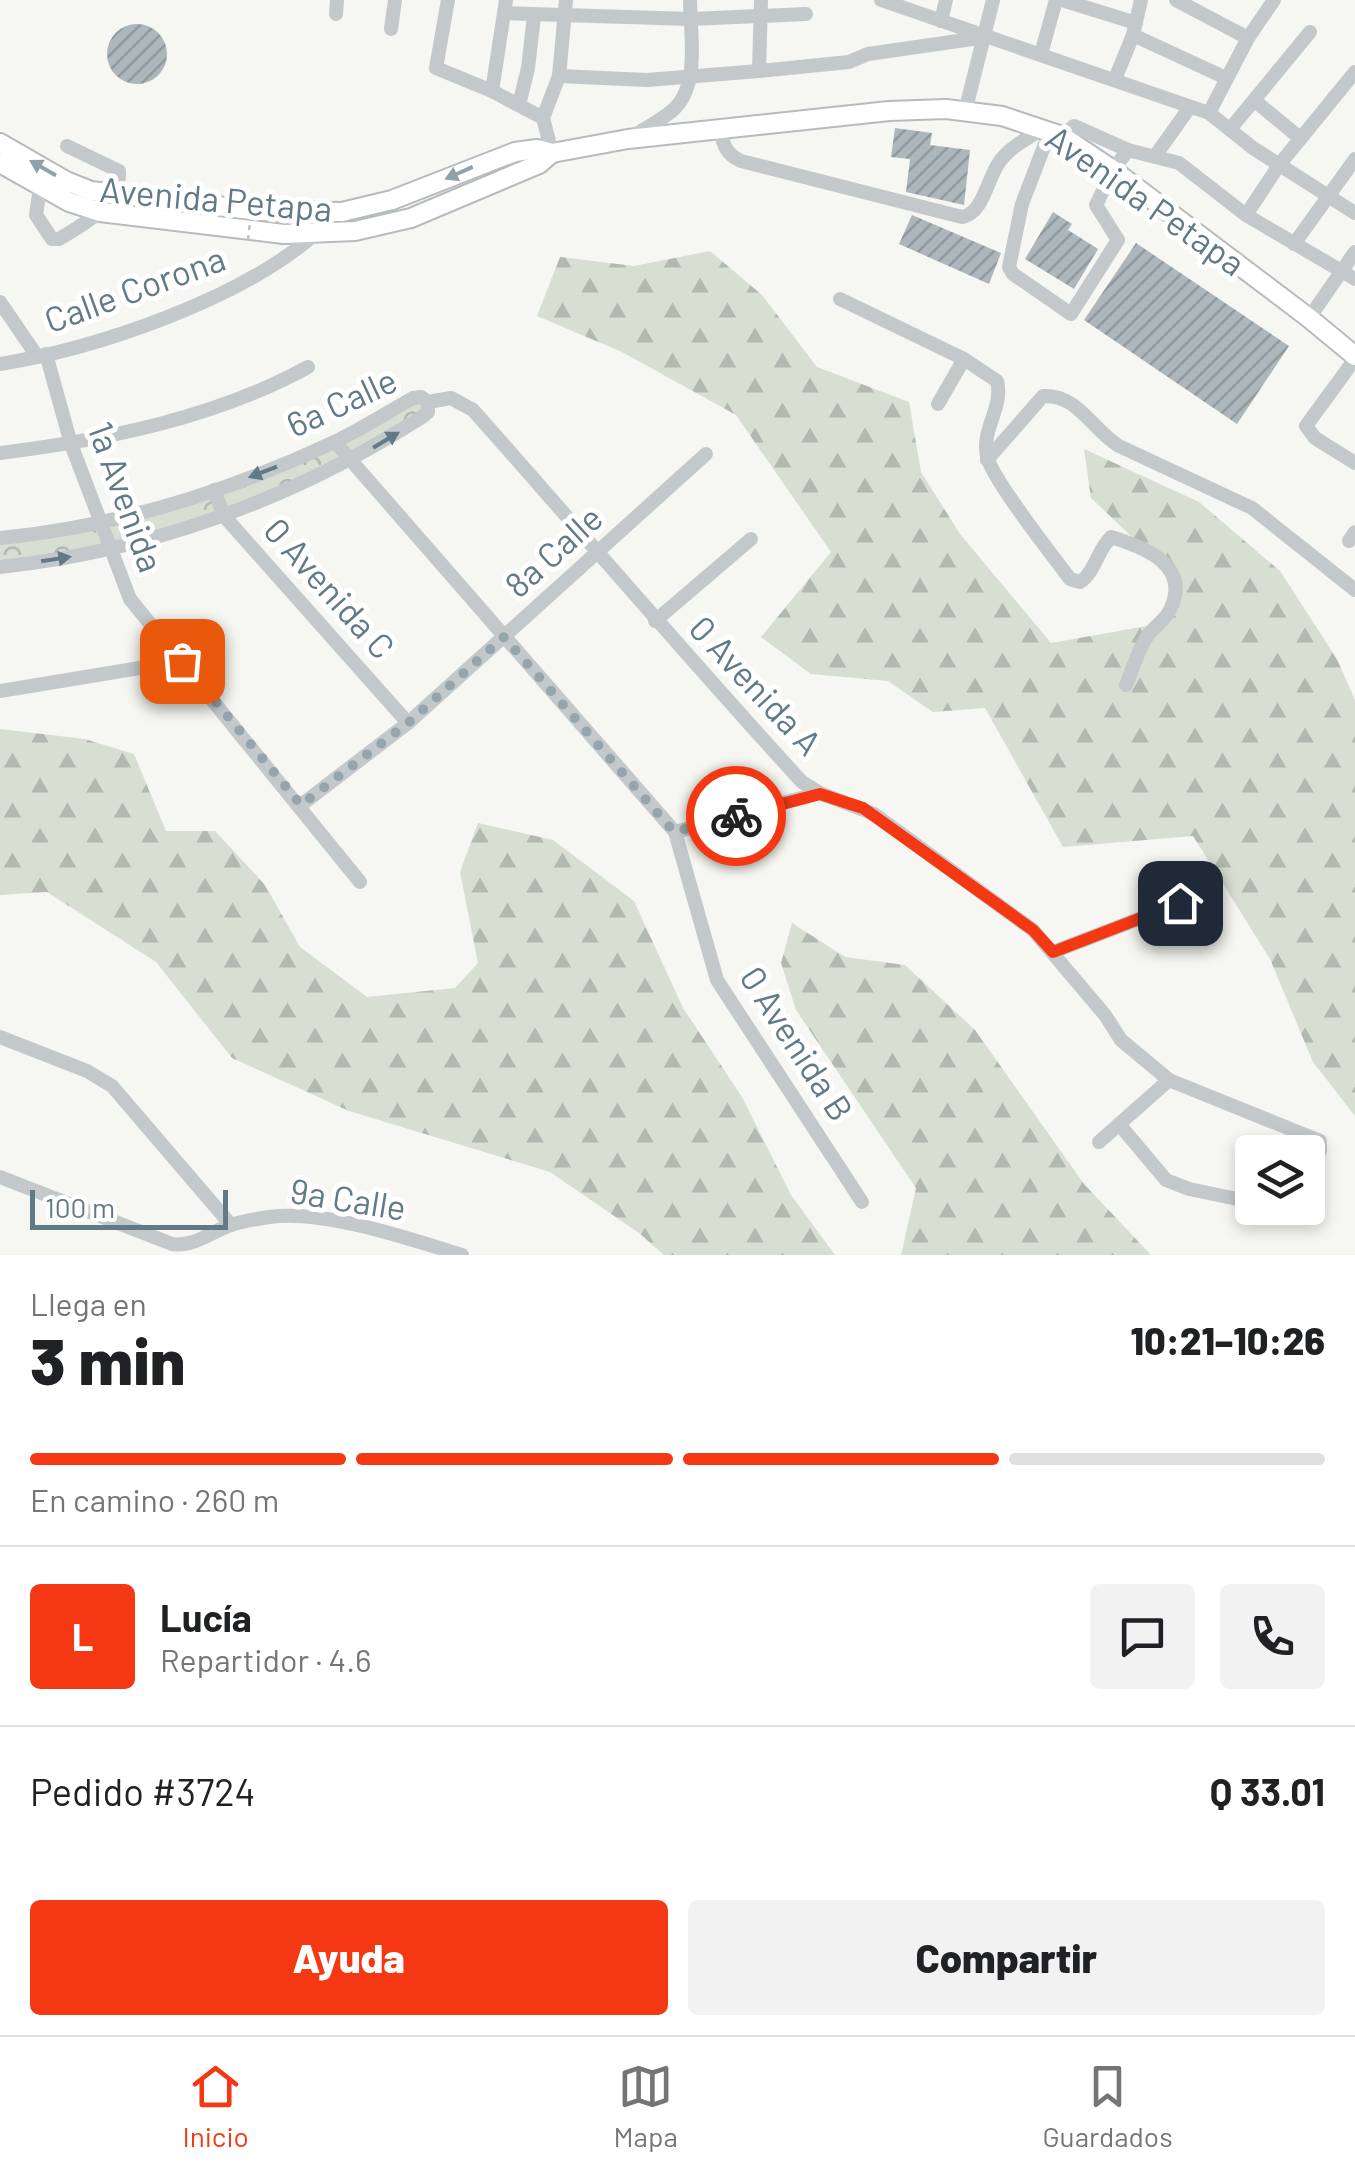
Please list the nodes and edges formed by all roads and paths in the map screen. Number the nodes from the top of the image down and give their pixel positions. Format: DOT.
graph roads {
  1 [pos="395,0"];
  2 [pos="448,0"];
  3 [pos="566,0"];
  4 [pos="690,0"];
  5 [pos="881,0"];
  6 [pos="946,0"];
  7 [pos="993,0"];
  8 [pos="1059,0"];
  9 [pos="1140,0"];
  10 [pos="1176,0"];
  11 [pos="1274,0"];
  12 [pos="505,7"];
  13 [pos="760,7"];
  14 [pos="806,14"];
  15 [pos="534,16"];
  16 [pos="565,17"];
  17 [pos="690,19"];
  18 [pos="941,22"];
  19 [pos="391,29"];
  20 [pos="1134,29"];
  21 [pos="1310,32"];
  22 [pos="984,38"];
  23 [pos="1248,38"];
  24 [pos="1040,54"];
  25 [pos="759,71"];
  26 [pos="1355,72"];
  27 [pos="560,76"];
  28 [pos="690,76"];
  29 [pos="1226,78"];
  30 [pos="1115,79"];
  31 [pos="492,91"];
  32 [pos="1255,101"];
  33 [pos="519,105"];
  34 [pos="1190,108"];
  35 [pos="965,112"];
  36 [pos="1208,112"];
  37 [pos="543,118"];
  38 [pos="1231,128"];
  39 [pos="720,129"];
  40 [pos="1052,132"];
  41 [pos="1300,138"];
  42 [pos="628,139"];
  43 [pos="0,143"];
  44 [pos="67,146"];
  45 [pos="1128,150"];
  46 [pos="552,153"];
  47 [pos="1156,156"];
  48 [pos="1355,159"];
  49 [pos="0,163"];
  50 [pos="1279,165"];
  51 [pos="1113,170"];
  52 [pos="40,186"];
  53 [pos="114,195"];
  54 [pos="1326,196"];
  55 [pos="252,203"];
  56 [pos="100,212"];
  57 [pos="1355,212"];
  58 [pos="316,213"];
  59 [pos="1246,214"];
  60 [pos="314,235"];
  61 [pos="248,240"];
  62 [pos="1294,244"];
  63 [pos="1355,252"];
  64 [pos="1348,275"];
  65 [pos="840,300"];
  66 [pos="0,302"];
  67 [pos="1309,318"];
  68 [pos="1354,352"];
  69 [pos="41,355"];
  70 [pos="964,359"];
  71 [pos="0,364"];
  72 [pos="308,367"];
  73 [pos="428,402"];
  74 [pos="938,404"];
  75 [pos="334,442"];
  76 [pos="71,444"];
  77 [pos="0,454"];
  78 [pos="706,454"];
  79 [pos="987,460"];
  80 [pos="349,461"];
  81 [pos="1355,463"];
  82 [pos="214,490"];
  83 [pos="224,516"];
  84 [pos="101,524"];
  85 [pos="0,538"];
  86 [pos="752,539"];
  87 [pos="111,549"];
  88 [pos="599,552"];
  89 [pos="0,567"];
  90 [pos="1355,590"];
  91 [pos="655,622"];
  92 [pos="504,637"];
  93 [pos="182,661"];
  94 [pos="1126,684"];
  95 [pos="0,691"];
  96 [pos="408,723"];
  97 [pos="820,794"];
  98 [pos="301,805"];
  99 [pos="674,832"];
  100 [pos="360,882"];
  101 [pos="1180,903"];
  102 [pos="1053,952"];
  103 [pos="0,1038"];
  104 [pos="1169,1080"];
  105 [pos="1120,1124"];
  106 [pos="1307,1135"];
  107 [pos="1099,1142"];
  108 [pos="0,1177"];
  109 [pos="1235,1198"];
  110 [pos="862,1202"];
  111 [pos="231,1224"];
  112 [pos="462,1255"];
  1 -- 19 [label="street"];
  2 -- 31 [label="street"];
  3 -- 16 [label="street"];
  4 -- 17 [label="street"];
  5 -- 18 [label="street"];
  6 -- 18 [label="street"];
  7 -- 22 [label="street"];
  8 -- 20 [label="street"];
  8 -- 24 [label="street"];
  9 -- 20 [label="street"];
  10 -- 23 [label="street"];
  11 -- 23 [label="street"];
  12 -- 15 [label="street"];
  12 -- 31 [label="street"];
  13 -- 14 [label="street"];
  13 -- 17 [label="street"];
  13 -- 25 [label="street"];
  15 -- 16 [label="street"];
  15 -- 33 [label="street"];
  16 -- 17 [label="street"];
  16 -- 27 [label="street"];
  17 -- 28 [label="street"];
  18 -- 22 [label="street"];
  20 -- 29 [label="street"];
  20 -- 30 [label="street"];
  21 -- 32 [label="street"];
  22 -- 24 [label="street"];
  22 -- 25 [label="street"];
  22 -- 35 [label="street"];
  23 -- 29 [label="street"];
  24 -- 30 [label="street"];
  25 -- 28 [label="street"];
  26 -- 41 [label="street"];
  27 -- 28 [label="street"];
  27 -- 37 [label="street"];
  28 -- 42 [label="street"];
  29 -- 36 [label="street"];
  30 -- 34 [label="street"];
  31 -- 33 [label="street"];
  32 -- 38 [label="street"];
  32 -- 41 [label="street"];
  33 -- 37 [label="street"];
  34 -- 36 [label="street"];
  34 -- 47 [label="street"];
  35 -- 39 [label="main road, Avenida Petapa"];
  35 -- 40 [label="main road, Avenida Petapa"];
  36 -- 38 [label="street"];
  37 -- 46 [label="street"];
  38 -- 50 [label="street"];
  39 -- 40 [label="street"];
  39 -- 42 [label="main road, Avenida Petapa"];
  40 -- 45 [label="street"];
  40 -- 51 [label="main road, Avenida Petapa"];
  40 -- 51 [label="street"];
  41 -- 50 [label="street"];
  42 -- 46 [label="main road, Avenida Petapa"];
  53 -- 43 [label="main road, Avenida Petapa, one-way"];
  44 -- 53 [label="street"];
  45 -- 47 [label="street"];
  45 -- 51 [label="street"];
  46 -- 58 [label="main road, Avenida Petapa, one-way"];
  46 -- 60 [label="main road, Avenida Petapa"];
  47 -- 59 [label="street"];
  48 -- 54 [label="street"];
  49 -- 52 [label="main road, Avenida Petapa"];
  50 -- 54 [label="street"];
  50 -- 59 [label="street"];
  51 -- 67 [label="main road, Avenida Petapa"];
  52 -- 56 [label="main road, Avenida Petapa"];
  52 -- 56 [label="street"];
  53 -- 56 [label="street"];
  53 -- 58 [label="main road, Avenida Petapa"];
  54 -- 57 [label="street"];
  54 -- 62 [label="street"];
  55 -- 61 [label="path, bridge"];
  56 -- 60 [label="main road, Avenida Petapa"];
  58 -- 60 [label="street"];
  59 -- 62 [label="street"];
  60 -- 69 [label="street, Calle Corona"];
  62 -- 64 [label="street"];
  63 -- 64 [label="street"];
  64 -- 67 [label="street"];
  65 -- 70 [label="street"];
  66 -- 69 [label="street, 1a Avenida"];
  67 -- 68 [label="main road, Avenida Petapa"];
  68 -- 81 [label="street"];
  69 -- 71 [label="street, Calle Corona"];
  69 -- 76 [label="street, 1a Avenida"];
  70 -- 74 [label="street"];
  70 -- 79 [label="street"];
  72 -- 76 [label="street"];
  73 -- 75 [label="street, 6a Calle"];
  80 -- 73 [label="street, 6a Calle, one-way"];
  73 -- 88 [label="street, 0 Avenida A"];
  75 -- 80 [label="street, 0 Avenida B"];
  75 -- 82 [label="street, 6a Calle, one-way"];
  76 -- 77 [label="street"];
  76 -- 84 [label="street, 1a Avenida"];
  78 -- 88 [label="street, 8a Calle"];
  79 -- 90 [label="street"];
  79 -- 94 [label="street"];
  80 -- 83 [label="street, 6a Calle"];
  80 -- 92 [label="street, 0 Avenida B"];
  82 -- 83 [label="street, 0 Avenida C"];
  82 -- 84 [label="street, 6a Calle"];
  83 -- 87 [label="street, 6a Calle"];
  83 -- 96 [label="street, 0 Avenida C"];
  84 -- 85 [label="street, 6a Calle"];
  84 -- 87 [label="street, 1a Avenida"];
  86 -- 91 [label="street"];
  89 -- 87 [label="street, 6a Calle, one-way"];
  87 -- 93 [label="street, 1a Avenida"];
  88 -- 91 [label="street, 0 Avenida A"];
  88 -- 92 [label="street, 8a Calle"];
  91 -- 97 [label="street, 0 Avenida A"];
  92 -- 96 [label="street, 8a Calle"];
  92 -- 99 [label="street, 0 Avenida B"];
  93 -- 95 [label="street"];
  93 -- 98 [label="street, 1a Avenida"];
  96 -- 98 [label="street, 8a Calle"];
  97 -- 99 [label="street"];
  97 -- 102 [label="street, 0 Avenida A"];
  98 -- 100 [label="street, 1a Avenida"];
  99 -- 110 [label="street, 0 Avenida B"];
  101 -- 102 [label="street"];
  102 -- 104 [label="street, 0 Avenida A"];
  103 -- 111 [label="street"];
  104 -- 105 [label="street"];
  104 -- 106 [label="street, 0 Avenida A"];
  105 -- 107 [label="street"];
  105 -- 109 [label="street"];
  108 -- 111 [label="street, 9a Calle"];
  111 -- 112 [label="street, 9a Calle"];
}
